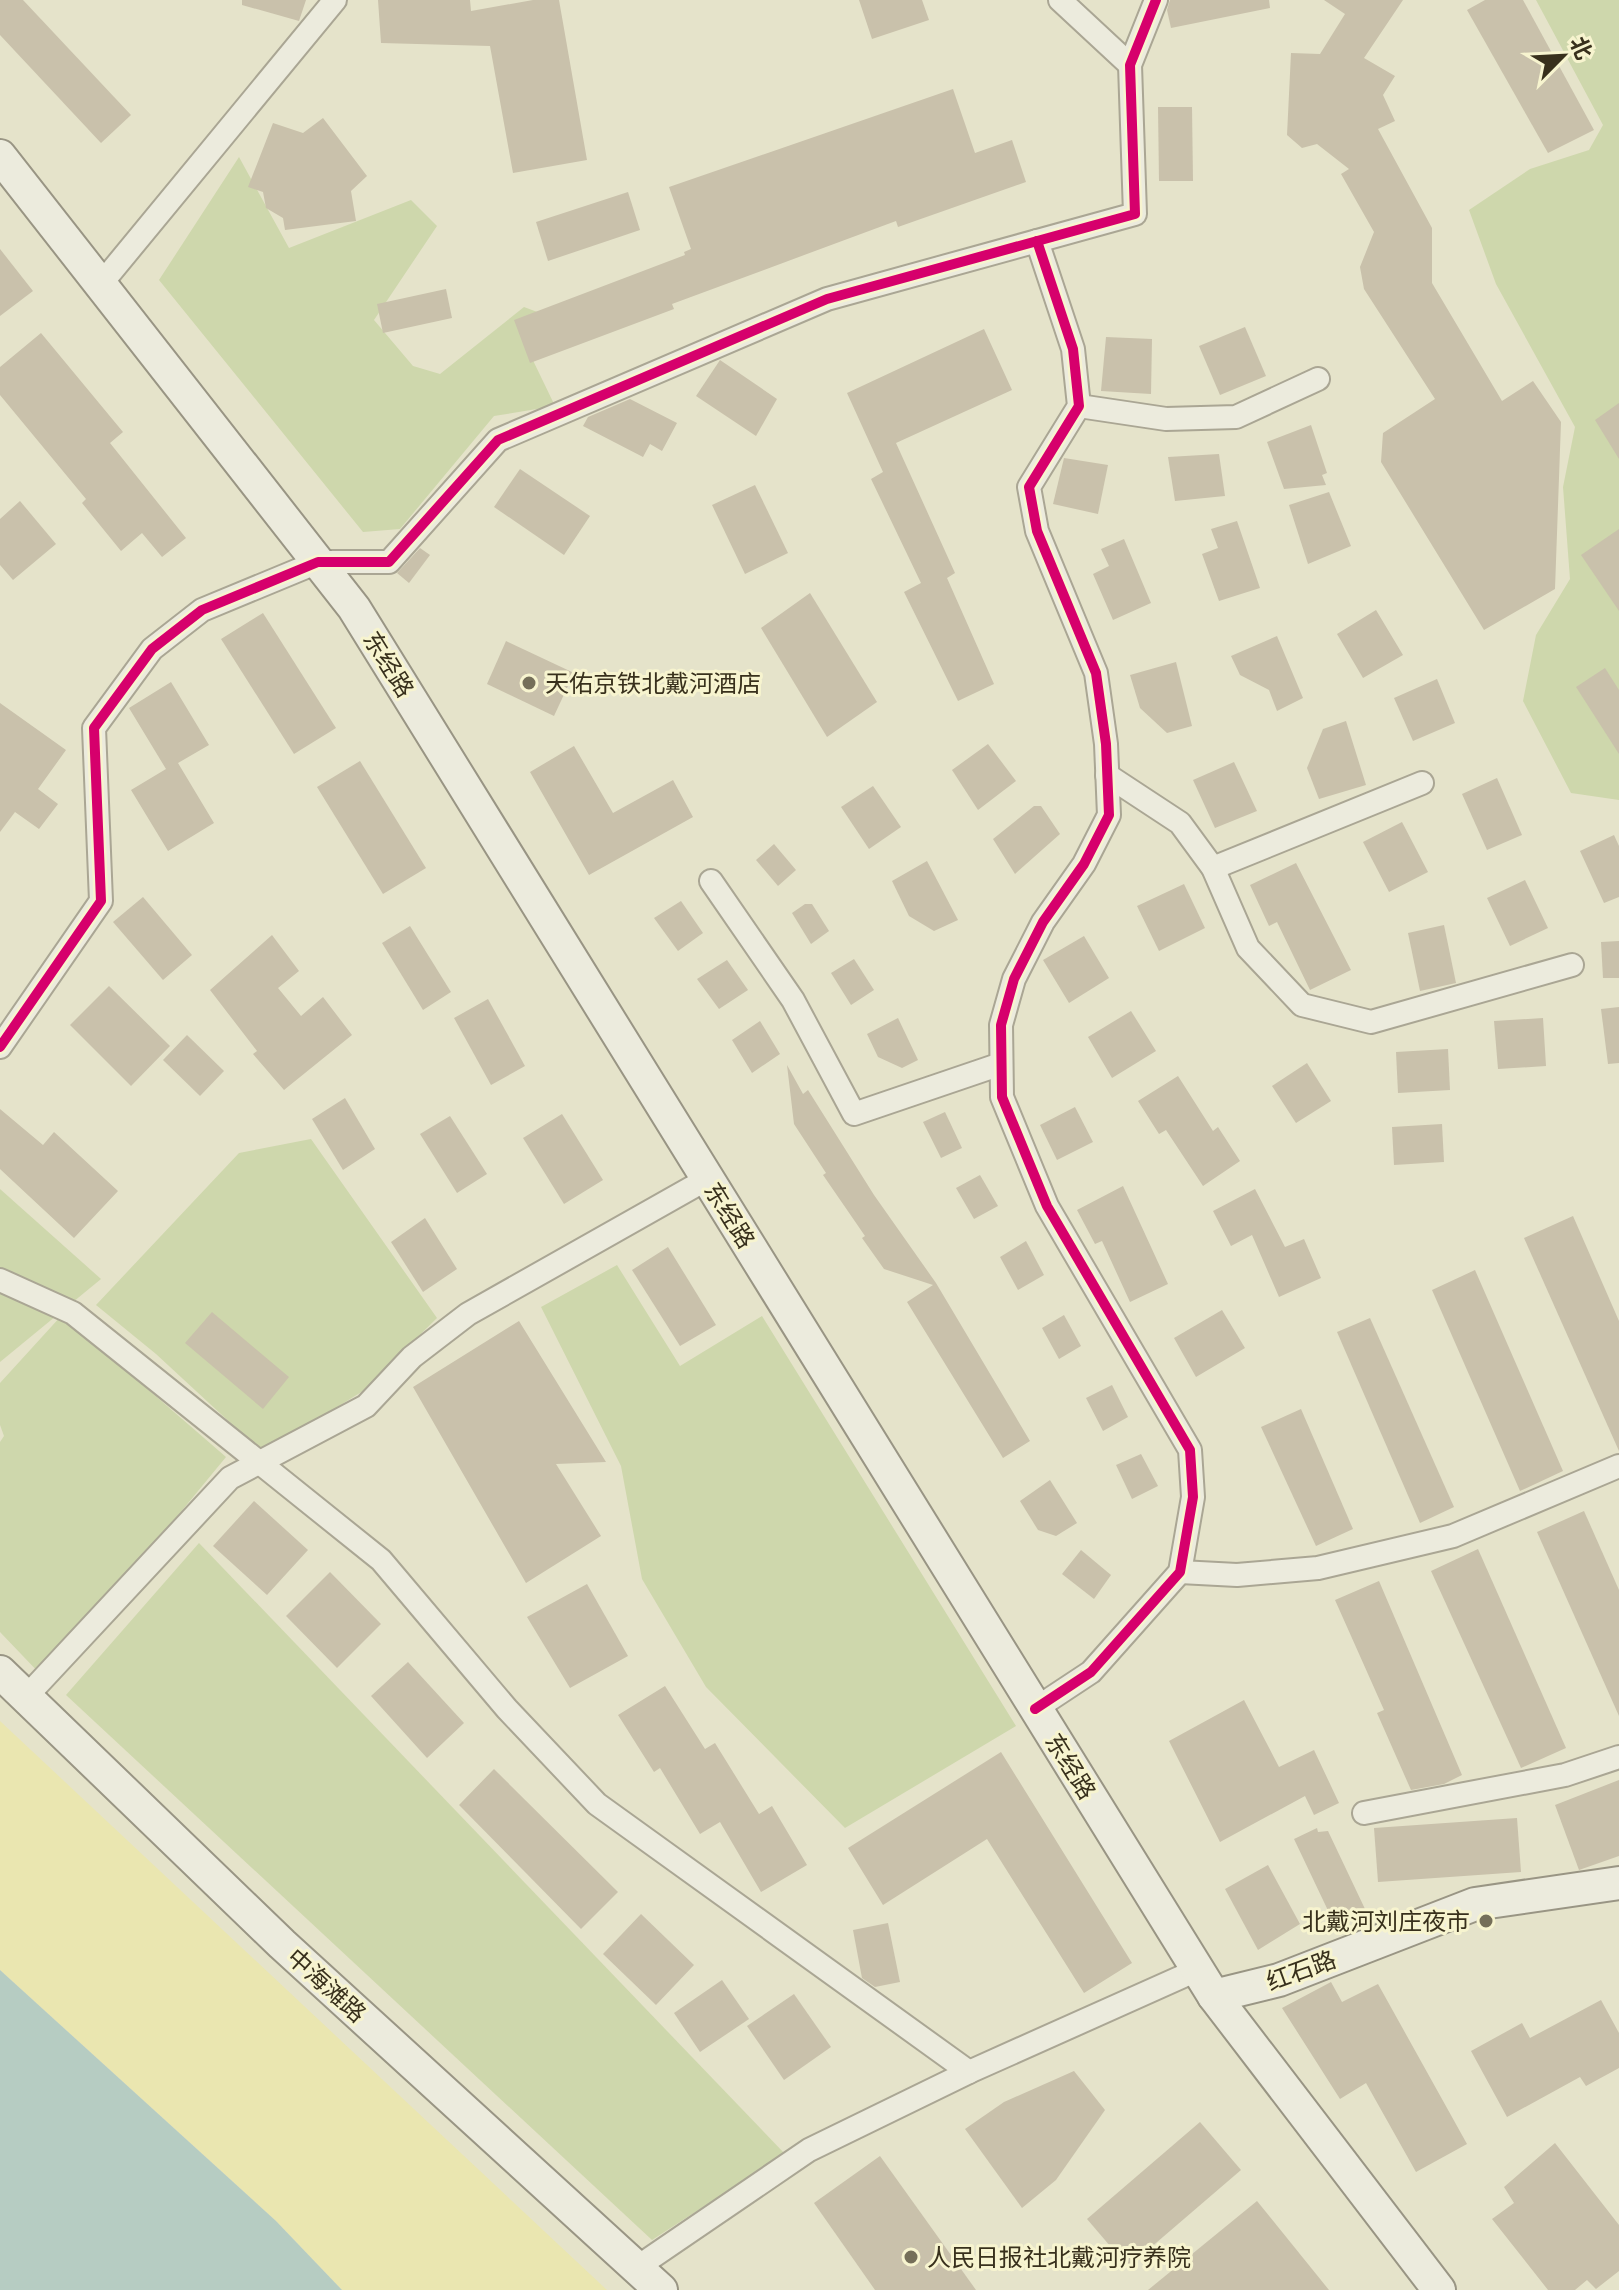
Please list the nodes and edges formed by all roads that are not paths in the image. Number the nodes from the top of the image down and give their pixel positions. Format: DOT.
graph roads {
  1 [pos="335,0"];
  2 [pos="1060,0"];
  3 [pos="1156,0"];
  4 [pos="1130,65"];
  5 [pos="0,156"];
  6 [pos="1037,241"];
  7 [pos="101,284"];
  8 [pos="1318,379"];
  9 [pos="1079,406"];
  10 [pos="318,562"];
  11 [pos="1107,775"];
  12 [pos="1422,783"];
  13 [pos="1213,868"];
  14 [pos="711,881"];
  15 [pos="1572,965"];
  16 [pos="0,1047"];
  17 [pos="1001,1064"];
  18 [pos="707,1179"];
  19 [pos="0,1280"];
  20 [pos="259,1462"];
  21 [pos="1619,1466"];
  22 [pos="1180,1572"];
  23 [pos="0,1672"];
  24 [pos="25,1698"];
  25 [pos="1035,1709"];
  26 [pos="1619,1757"];
  27 [pos="1364,1813"];
  28 [pos="1619,1883"];
  29 [pos="1205,1983"];
  30 [pos="969,2072"];
  31 [pos="639,2266"];
  32 [pos="661,2290"];
  33 [pos="1439,2290"];
  1 -- 7 [label="street"];
  2 -- 4 [label="street"];
  3 -- 4 [label="street"];
  4 -- 6 [label="street"];
  5 -- 7 [label="main road, 东经路"];
  6 -- 9 [label="street"];
  6 -- 10 [label="street"];
  7 -- 10 [label="main road, 东经路"];
  8 -- 9 [label="street"];
  9 -- 11 [label="street"];
  10 -- 16 [label="street"];
  10 -- 18 [label="main road, 东经路"];
  11 -- 13 [label="street"];
  11 -- 17 [label="street"];
  12 -- 13 [label="street"];
  13 -- 15 [label="street"];
  14 -- 17 [label="street"];
  17 -- 22 [label="street"];
  18 -- 20 [label="street"];
  18 -- 25 [label="main road, 东经路"];
  19 -- 20 [label="street"];
  20 -- 24 [label="street"];
  20 -- 30 [label="street"];
  21 -- 22 [label="street"];
  22 -- 25 [label="street"];
  23 -- 24 [label="main road, 中海滩路"];
  24 -- 31 [label="main road, 中海滩路"];
  25 -- 29 [label="main road, 东经路"];
  26 -- 27 [label="street"];
  28 -- 29 [label="main road, 红石路"];
  29 -- 30 [label="street"];
  29 -- 33 [label="main road, 东经路"];
  30 -- 31 [label="street"];
  31 -- 32 [label="main road, 中海滩路"];
}
